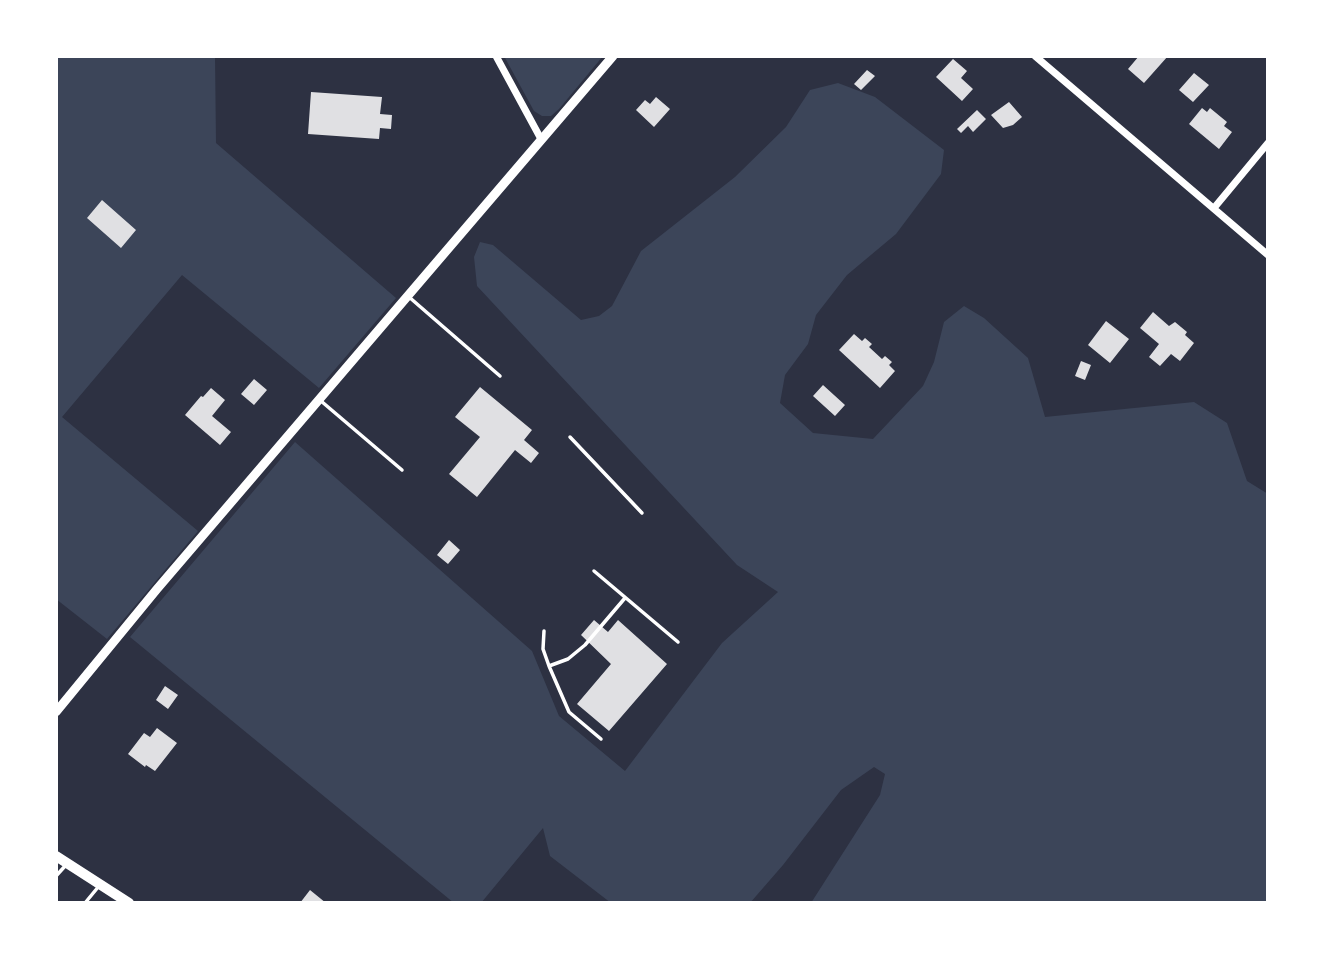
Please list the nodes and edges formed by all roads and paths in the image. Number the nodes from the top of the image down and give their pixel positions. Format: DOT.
graph roads {
  1 [pos="496,56"];
  2 [pos="613,56"];
  3 [pos="1035,56"];
  4 [pos="541,139"];
  5 [pos="1268,143"];
  6 [pos="1214,208"];
  7 [pos="1268,255"];
  8 [pos="408,296"];
  9 [pos="500,376"];
  10 [pos="319,400"];
  11 [pos="570,436"];
  12 [pos="402,470"];
  13 [pos="642,513"];
  14 [pos="594,571"];
  15 [pos="625,598"];
  16 [pos="544,631"];
  17 [pos="678,642"];
  18 [pos="549,666"];
  19 [pos="56,712"];
  20 [pos="601,738"];
  21 [pos="56,856"];
  22 [pos="67,863"];
  23 [pos="56,876"];
  24 [pos="100,884"];
  25 [pos="85,903"];
  26 [pos="129,903"];
  1 -- 4 [label="street"];
  2 -- 4 [label="street"];
  3 -- 6 [label="street"];
  4 -- 8 [label="street"];
  5 -- 6 [label="street"];
  6 -- 7 [label="street"];
  8 -- 9 [label="lane"];
  8 -- 10 [label="street"];
  10 -- 12 [label="lane"];
  10 -- 19 [label="street"];
  11 -- 13 [label="lane"];
  14 -- 15 [label="lane"];
  15 -- 17 [label="lane"];
  15 -- 18 [label="lane"];
  16 -- 18 [label="lane"];
  18 -- 20 [label="lane"];
  21 -- 22 [label="main road"];
  22 -- 23 [label="lane"];
  22 -- 24 [label="main road"];
  24 -- 25 [label="lane"];
  24 -- 26 [label="main road"];
}
